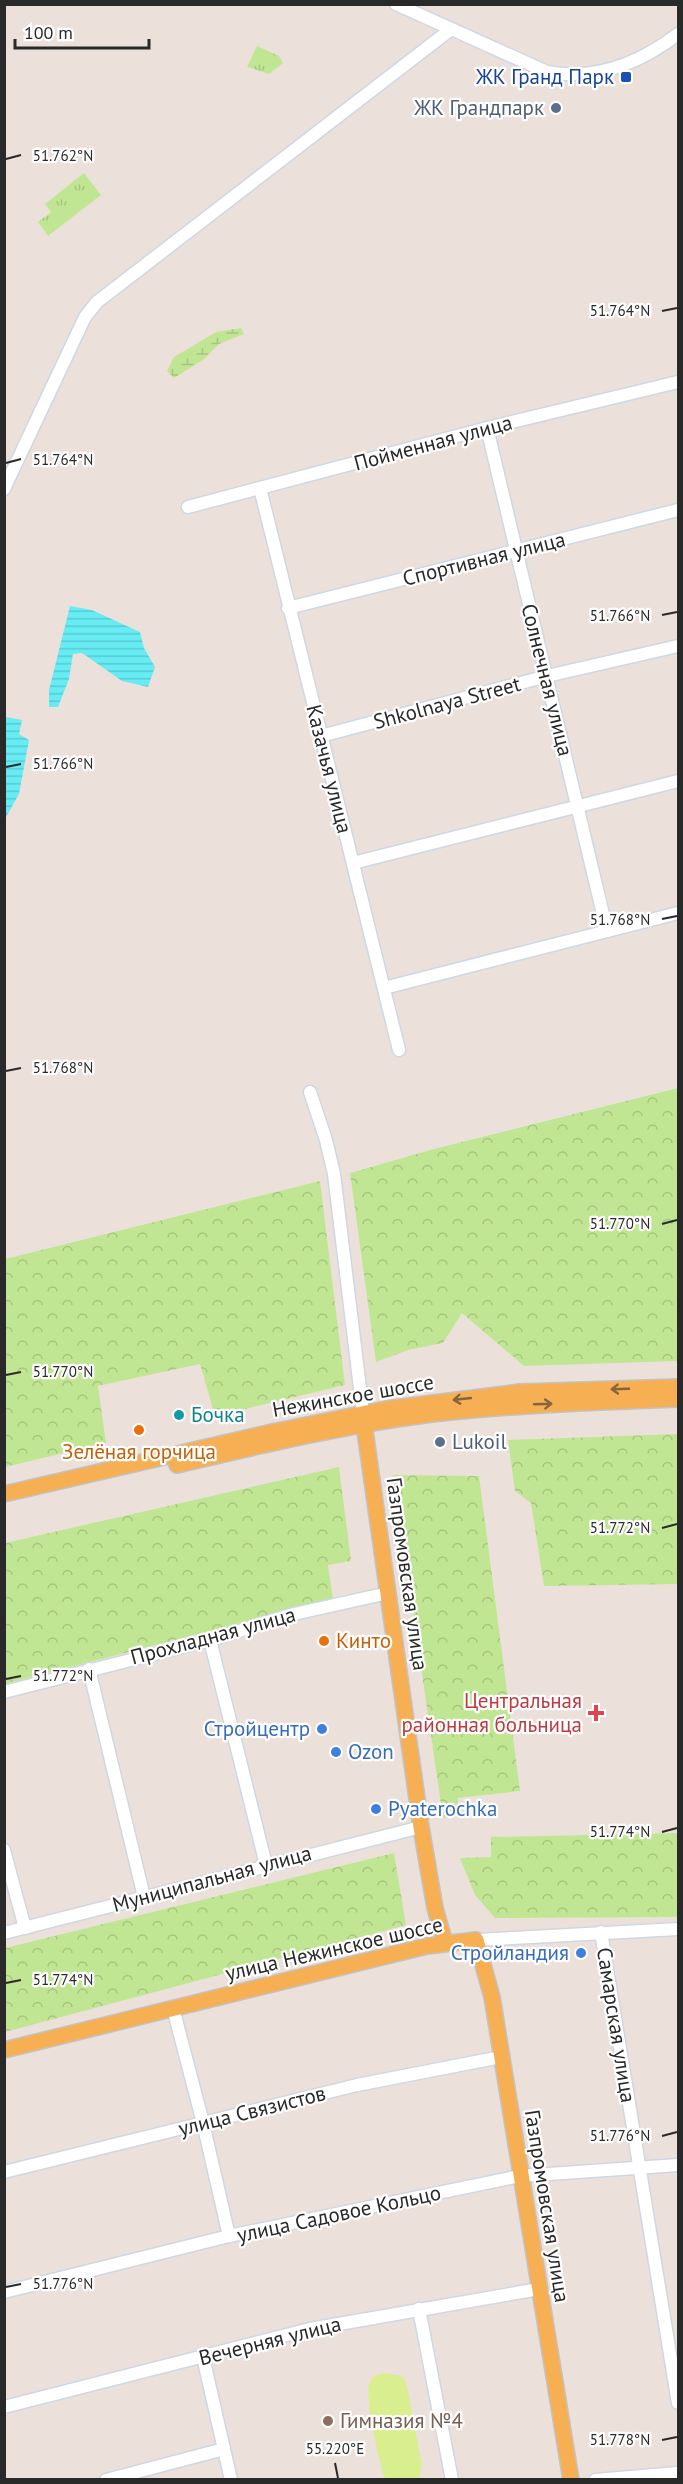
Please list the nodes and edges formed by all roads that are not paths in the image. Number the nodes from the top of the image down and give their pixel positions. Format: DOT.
graph roads {
  1 [pos="396,4"];
  2 [pos="450,30"];
  3 [pos="678,34"];
  4 [pos="678,382"];
  5 [pos="487,428"];
  6 [pos="260,488"];
  7 [pos="4,489"];
  8 [pos="188,507"];
  9 [pos="678,510"];
  10 [pos="514,551"];
  11 [pos="288,608"];
  12 [pos="678,646"];
  13 [pos="547,676"];
  14 [pos="321,736"];
  15 [pos="678,781"];
  16 [pos="578,806"];
  17 [pos="352,863"];
  18 [pos="678,913"];
  19 [pos="607,931"];
  20 [pos="384,988"];
  21 [pos="399,1050"];
  22 [pos="310,1092"];
  23 [pos="678,1387"];
  24 [pos="678,1399"];
  25 [pos="364,1419"];
  26 [pos="4,1494"];
  27 [pos="4,1504"];
  28 [pos="388,1593"];
  29 [pos="210,1640"];
  30 [pos="88,1669"];
  31 [pos="4,1692"];
  32 [pos="421,1827"];
  33 [pos="4,1850"];
  34 [pos="266,1865"];
  35 [pos="144,1897"];
  36 [pos="25,1928"];
  37 [pos="678,1929"];
  38 [pos="601,1932"];
  39 [pos="4,1933"];
  40 [pos="476,1940"];
  41 [pos="445,1943"];
  42 [pos="173,2008"];
  43 [pos="4,2050"];
  44 [pos="501,2057"];
  45 [pos="203,2123"];
  46 [pos="678,2165"];
  47 [pos="639,2169"];
  48 [pos="4,2172"];
  49 [pos="520,2176"];
  50 [pos="229,2236"];
  51 [pos="539,2289"];
  52 [pos="4,2292"];
  53 [pos="419,2309"];
  54 [pos="203,2357"];
  55 [pos="678,2403"];
  56 [pos="4,2408"];
  57 [pos="224,2449"];
  58 [pos="678,2474"];
  59 [pos="106,2480"];
  60 [pos="231,2480"];
  61 [pos="452,2480"];
  62 [pos="571,2480"];
  63 [pos="595,2480"];
  1 -- 2 [label="street"];
  2 -- 3 [label="street"];
  2 -- 7 [label="street"];
  4 -- 5 [label="street, Пойменная улица"];
  5 -- 6 [label="street, Пойменная улица"];
  5 -- 10 [label="street, Солнечная улица"];
  6 -- 8 [label="street, Пойменная улица"];
  6 -- 11 [label="street, Казачья улица"];
  9 -- 10 [label="street, Спортивная улица"];
  10 -- 11 [label="street, Спортивная улица"];
  10 -- 13 [label="street, Солнечная улица"];
  11 -- 14 [label="street, Казачья улица"];
  12 -- 13 [label="street, Shkolnaya Street"];
  13 -- 14 [label="street, Shkolnaya Street"];
  13 -- 16 [label="street, Солнечная улица"];
  14 -- 17 [label="street, Казачья улица"];
  15 -- 16 [label="street"];
  16 -- 17 [label="street"];
  16 -- 19 [label="street, Солнечная улица"];
  17 -- 20 [label="street, Казачья улица"];
  18 -- 19 [label="street"];
  19 -- 20 [label="street"];
  20 -- 21 [label="street, Казачья улица"];
  22 -- 25 [label="street"];
  23 -- 25 [label="main road, Нежинское шоссе, one-way"];
  25 -- 24 [label="main road, Нежинское шоссе, one-way"];
  25 -- 26 [label="main road, Нежинское шоссе"];
  25 -- 27 [label="main road, Нежинское шоссе"];
  25 -- 28 [label="main road, Газпромовская улица"];
  28 -- 29 [label="street, Прохладная улица"];
  28 -- 32 [label="main road, Газпромовская улица"];
  29 -- 30 [label="street, Прохладная улица"];
  29 -- 34 [label="street"];
  30 -- 31 [label="street, Прохладная улица"];
  30 -- 35 [label="street"];
  32 -- 34 [label="street, Муниципальная улица"];
  32 -- 41 [label="main road, Газпромовская улица"];
  33 -- 36 [label="street"];
  34 -- 35 [label="street, Муниципальная улица"];
  35 -- 36 [label="street, Муниципальная улица"];
  36 -- 39 [label="street, Муниципальная улица"];
  37 -- 38 [label="street, улица Нежинское шоссе"];
  38 -- 40 [label="street, улица Нежинское шоссе"];
  38 -- 47 [label="street, Самарская улица"];
  40 -- 41 [label="main road, улица Нежинское шоссе"];
  40 -- 44 [label="main road, Газпромовская улица"];
  41 -- 42 [label="main road, улица Нежинское шоссе"];
  42 -- 43 [label="main road, улица Нежинское шоссе"];
  42 -- 45 [label="street"];
  44 -- 45 [label="street, улица Связистов"];
  44 -- 49 [label="main road, Газпромовская улица"];
  45 -- 48 [label="street, улица Связистов"];
  45 -- 50 [label="street"];
  46 -- 47 [label="street, улица Садовое Кольцо"];
  47 -- 49 [label="street, улица Садовое Кольцо"];
  47 -- 55 [label="street, Самарская улица"];
  49 -- 50 [label="street, улица Садовое Кольцо"];
  49 -- 51 [label="main road, Газпромовская улица"];
  50 -- 52 [label="street, улица Садовое Кольцо"];
  51 -- 53 [label="street, Вечерняя улица"];
  51 -- 62 [label="main road, Газпромовская улица"];
  53 -- 54 [label="street, Вечерняя улица"];
  53 -- 61 [label="street"];
  54 -- 56 [label="street, Вечерняя улица"];
  54 -- 57 [label="street"];
  57 -- 59 [label="street"];
  57 -- 60 [label="street"];
  58 -- 63 [label="street"];
}
